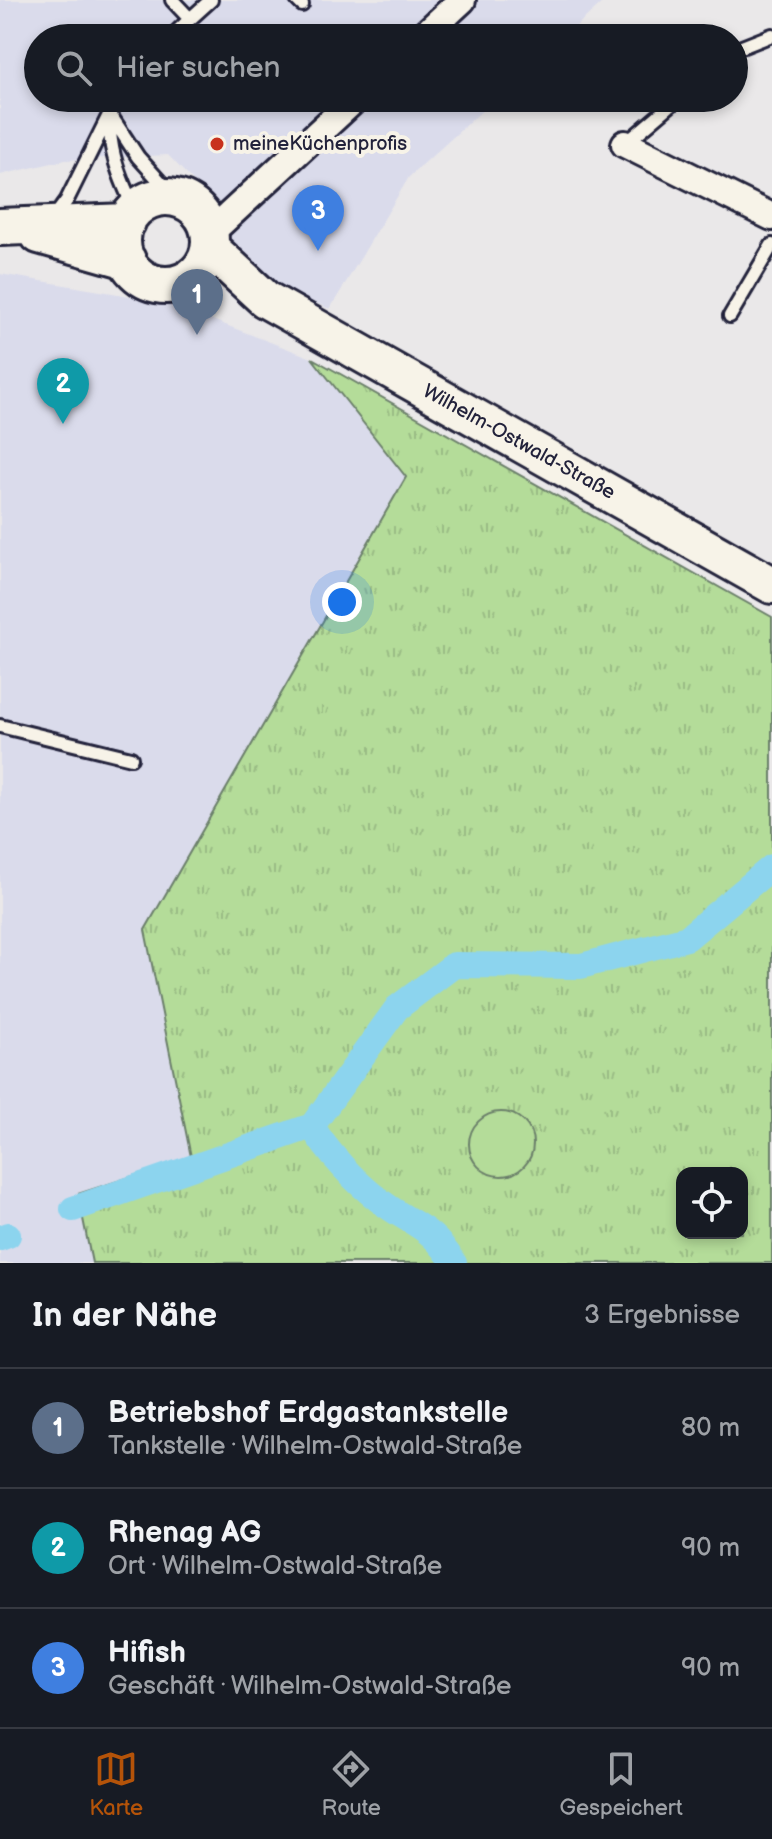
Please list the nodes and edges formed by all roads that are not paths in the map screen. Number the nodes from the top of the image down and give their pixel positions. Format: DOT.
graph roads {
  1 [pos="172,0"];
  2 [pos="211,0"];
  3 [pos="450,4"];
  4 [pos="190,19"];
  5 [pos="185,24"];
  6 [pos="433,24"];
  7 [pos="772,35"];
  8 [pos="748,44"];
  9 [pos="342,112"];
  10 [pos="663,112"];
  11 [pos="110,113"];
  12 [pos="625,144"];
  13 [pos="175,198"];
  14 [pos="131,216"];
  15 [pos="772,217"];
  16 [pos="21,227"];
  17 [pos="210,241"];
  18 [pos="772,245"];
  19 [pos="127,260"];
  20 [pos="179,283"];
  21 [pos="265,299"];
  22 [pos="730,316"];
  23 [pos="772,585"];
  24 [pos="0,726"];
  25 [pos="131,758"];
  1 -- 4 [label="lane"];
  2 -- 4 [label="lane"];
  3 -- 6 [label="street"];
  4 -- 5 [label="lane"];
  7 -- 8 [label="lane"];
  9 -- 17 [label="street"];
  10 -- 12 [label="lane"];
  11 -- 13 [label="lane"];
  11 -- 14 [label="lane"];
  11 -- 16 [label="lane"];
  12 -- 15 [label="street"];
  13 -- 14 [label="street"];
  13 -- 17 [label="street"];
  14 -- 16 [label="street"];
  14 -- 19 [label="street"];
  16 -- 19 [label="street"];
  17 -- 20 [label="street"];
  17 -- 21 [label="street, Wilhelm-Ostwald-Straße"];
  18 -- 22 [label="lane"];
  19 -- 20 [label="street"];
  20 -- 21 [label="street, Wilhelm-Ostwald-Straße"];
  21 -- 23 [label="street, Wilhelm-Ostwald-Straße"];
  24 -- 25 [label="lane"];
}
